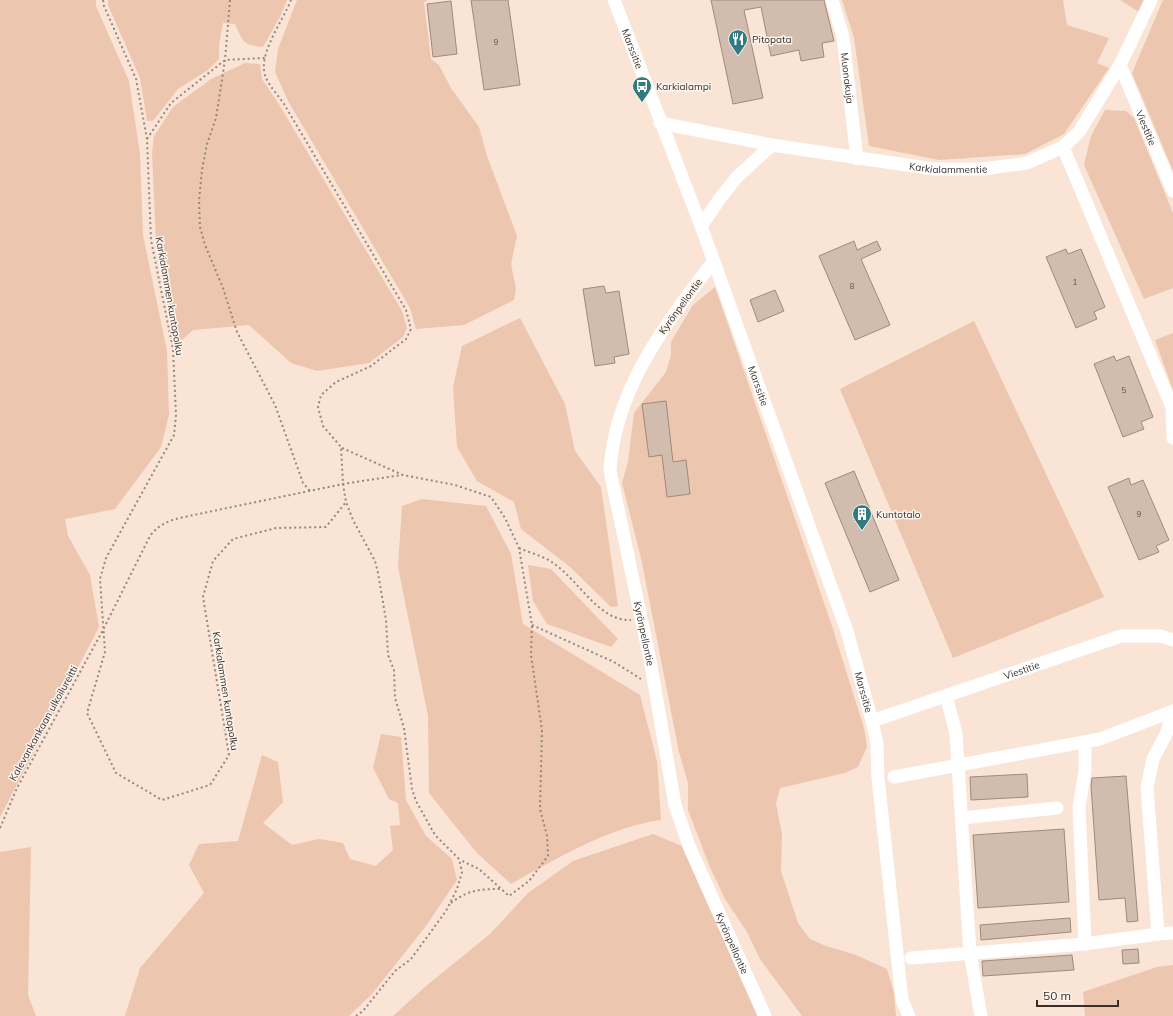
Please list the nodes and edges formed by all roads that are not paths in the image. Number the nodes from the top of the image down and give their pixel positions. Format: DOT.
graph roads {
  1 [pos="614,0"];
  2 [pos="832,0"];
  3 [pos="1151,0"];
  4 [pos="1120,65"];
  5 [pos="660,123"];
  6 [pos="772,145"];
  7 [pos="1063,147"];
  8 [pos="857,158"];
  9 [pos="1173,191"];
  10 [pos="701,226"];
  11 [pos="714,262"];
  12 [pos="1173,438"];
  13 [pos="1173,640"];
  14 [pos="946,696"];
  15 [pos="1173,712"];
  16 [pos="872,721"];
  17 [pos="1085,742"];
  18 [pos="958,765"];
  19 [pos="887,778"];
  20 [pos="1057,808"];
  21 [pos="962,818"];
  22 [pos="1173,933"];
  23 [pos="1158,934"];
  24 [pos="1085,944"];
  25 [pos="970,953"];
  26 [pos="910,958"];
  27 [pos="765,1016"];
  28 [pos="909,1016"];
  29 [pos="981,1016"];
  1 -- 5 [label="street, Marssitie"];
  2 -- 8 [label="street, Muonakuja"];
  3 -- 4 [label="street, Karkialammentie"];
  4 -- 7 [label="street, Karkialammentie"];
  4 -- 9 [label="street, Viestitie"];
  5 -- 6 [label="street, Karkialammentie"];
  5 -- 10 [label="street, Marssitie"];
  6 -- 8 [label="street, Karkialammentie"];
  6 -- 10 [label="street"];
  7 -- 8 [label="street, Karkialammentie"];
  7 -- 12 [label="street"];
  10 -- 11 [label="street, Marssitie"];
  11 -- 16 [label="street, Marssitie"];
  11 -- 27 [label="street, Kyrönpellontie"];
  13 -- 14 [label="street, Viestitie"];
  14 -- 16 [label="street, Viestitie"];
  14 -- 18 [label="street"];
  15 -- 17 [label="street"];
  15 -- 23 [label="street"];
  16 -- 19 [label="street, Marssitie"];
  17 -- 18 [label="street"];
  17 -- 24 [label="street"];
  18 -- 19 [label="street"];
  18 -- 21 [label="street"];
  19 -- 28 [label="street, Marssitie"];
  20 -- 21 [label="street"];
  21 -- 25 [label="street"];
  22 -- 23 [label="street"];
  23 -- 24 [label="street"];
  24 -- 25 [label="street"];
  25 -- 26 [label="street"];
  25 -- 29 [label="street"];
}
